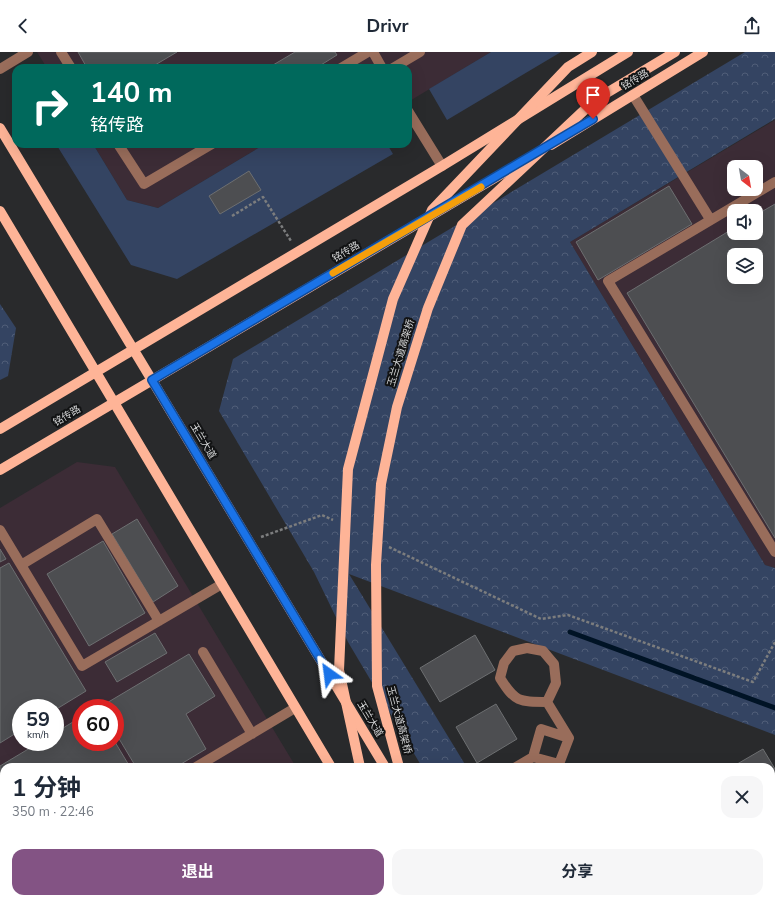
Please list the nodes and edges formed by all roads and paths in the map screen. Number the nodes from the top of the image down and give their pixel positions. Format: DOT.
graph roads {
  1 [pos="28,52"];
  2 [pos="61,52"];
  3 [pos="368,52"];
  4 [pos="373,52"];
  5 [pos="420,52"];
  6 [pos="592,52"];
  7 [pos="628,52"];
  8 [pos="675,52"];
  9 [pos="703,52"];
  10 [pos="68,64"];
  11 [pos="347,64"];
  12 [pos="380,64"];
  13 [pos="400,64"];
  14 [pos="0,69"];
  15 [pos="633,95"];
  16 [pos="412,117"];
  17 [pos="0,128"];
  18 [pos="121,148"];
  19 [pos="205,148"];
  20 [pos="442,166"];
  21 [pos="775,182"];
  22 [pos="0,211"];
  23 [pos="232,216"];
  24 [pos="710,219"];
  25 [pos="298,252"];
  26 [pos="133,350"];
  27 [pos="96,372"];
  28 [pos="152,380"];
  29 [pos="114,403"];
  30 [pos="0,429"];
  31 [pos="0,470"];
  32 [pos="336,521"];
  33 [pos="0,530"];
  34 [pos="249,542"];
  35 [pos="386,545"];
  36 [pos="775,552"];
  37 [pos="21,565"];
  38 [pos="222,584"];
  39 [pos="158,621"];
  40 [pos="775,642"];
  41 [pos="203,652"];
  42 [pos="547,702"];
  43 [pos="295,708"];
  44 [pos="252,734"];
  45 [pos="569,738"];
  46 [pos="533,757"];
  47 [pos="203,763"];
  48 [pos="329,763"];
  49 [pos="359,763"];
  50 [pos="383,763"];
  51 [pos="398,763"];
  52 [pos="523,763"];
  53 [pos="551,763"];
  54 [pos="561,763"];
  1 -- 14 [label="lane"];
  2 -- 10 [label="lane"];
  3 -- 11 [label="lane"];
  4 -- 12 [label="lane"];
  5 -- 13 [label="lane"];
  6 -- 49 [label="main road, 玉兰大道高架桥, bridge"];
  7 -- 20 [label="main road"];
  8 -- 51 [label="main road, 玉兰大道高架桥, bridge"];
  9 -- 15 [label="main road, 铭传路"];
  15 -- 24 [label="lane"];
  15 -- 28 [label="main road, 铭传路"];
  16 -- 20 [label="lane"];
  17 -- 26 [label="main road, 玉兰大道"];
  18 -- 19 [label="lane"];
  20 -- 25 [label="main road"];
  21 -- 24 [label="lane"];
  22 -- 27 [label="main road"];
  23 -- 25 [label="path"];
  24 -- 36 [label="lane"];
  25 -- 26 [label="main road"];
  26 -- 27 [label="main road"];
  26 -- 28 [label="main road, 玉兰大道"];
  27 -- 29 [label="main road"];
  27 -- 30 [label="main road"];
  28 -- 29 [label="main road, 铭传路"];
  28 -- 34 [label="main road, 玉兰大道"];
  29 -- 31 [label="main road, 铭传路"];
  29 -- 38 [label="main road"];
  32 -- 34 [label="path"];
  33 -- 37 [label="lane"];
  34 -- 50 [label="main road, 玉兰大道"];
  35 -- 40 [label="path"];
  37 -- 39 [label="lane"];
  37 -- 39 [label="lane"];
  38 -- 39 [label="lane"];
  38 -- 43 [label="main road"];
  41 -- 44 [label="lane"];
  42 -- 42 [label="lane"];
  42 -- 45 [label="lane"];
  43 -- 44 [label="lane"];
  43 -- 48 [label="main road"];
  44 -- 47 [label="lane"];
  45 -- 46 [label="lane"];
  45 -- 54 [label="lane"];
  46 -- 52 [label="lane"];
  46 -- 53 [label="lane"];
}
